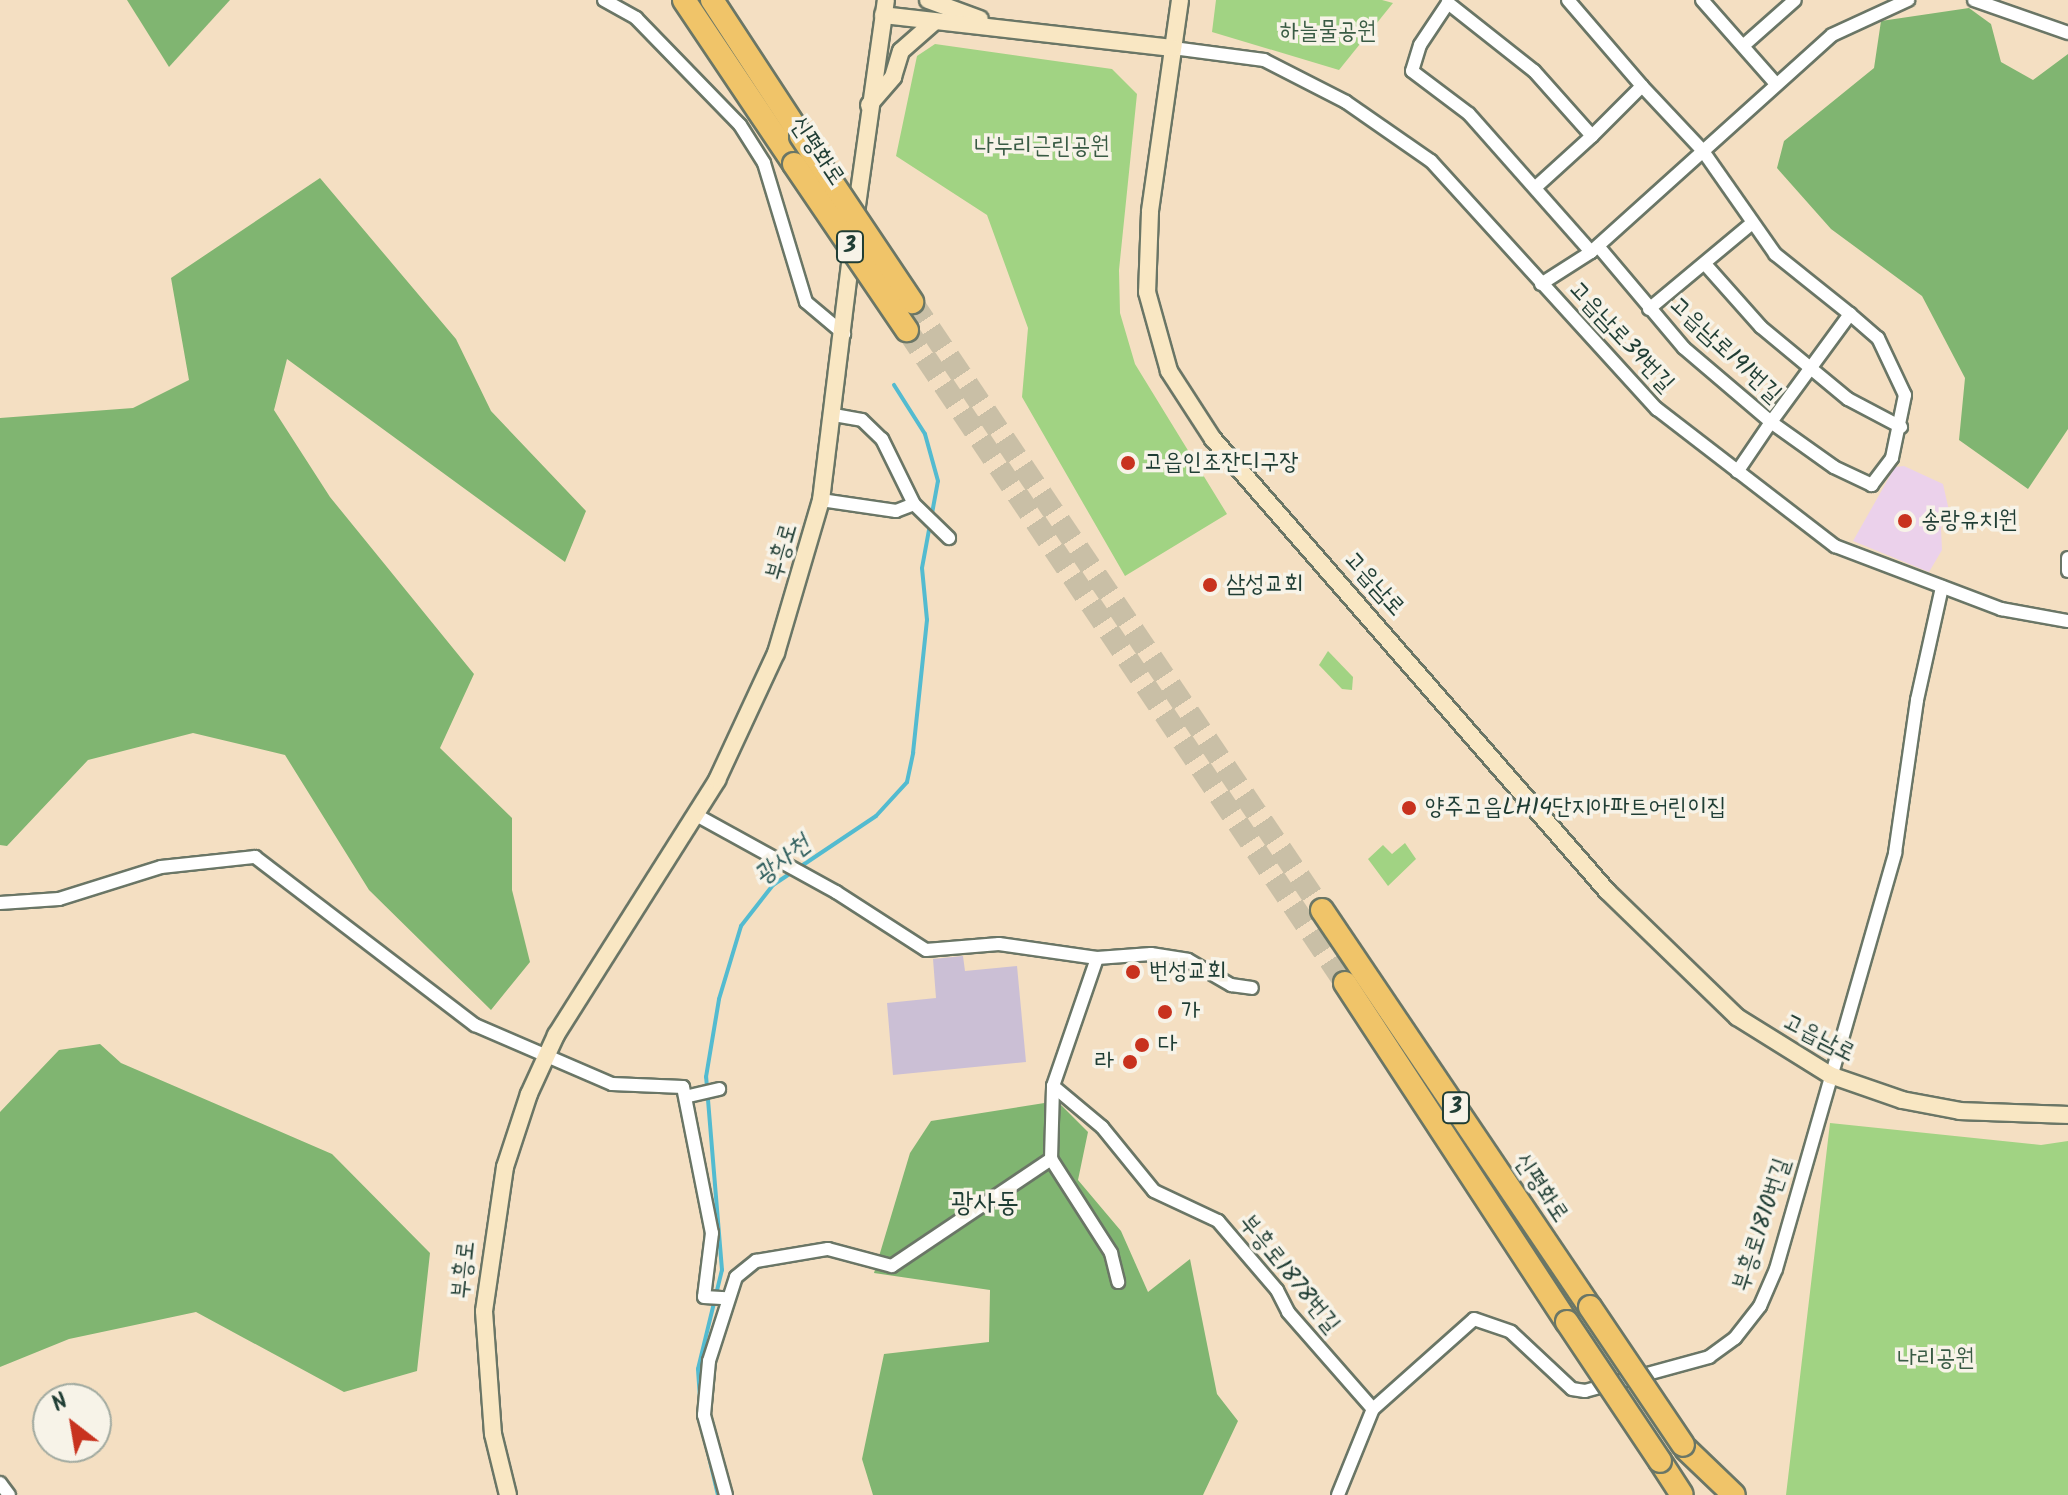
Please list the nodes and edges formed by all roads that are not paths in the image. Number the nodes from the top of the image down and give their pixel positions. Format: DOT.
graph roads {
  1 [pos="604,0"];
  2 [pos="684,0"];
  3 [pos="712,0"];
  4 [pos="928,0"];
  5 [pos="1180,0"];
  6 [pos="1568,0"];
  7 [pos="1702,0"];
  8 [pos="1795,0"];
  9 [pos="1908,0"];
  10 [pos="1974,0"];
  11 [pos="1449,2"];
  12 [pos="2003,4"];
  13 [pos="884,8"];
  14 [pos="934,22"];
  15 [pos="1008,28"];
  16 [pos="2068,33"];
  17 [pos="1743,46"];
  18 [pos="1173,48"];
  19 [pos="1776,84"];
  20 [pos="1642,86"];
  21 [pos="868,107"];
  22 [pos="1592,136"];
  23 [pos="1703,151"];
  24 [pos="1537,186"];
  25 [pos="1751,224"];
  26 [pos="1594,249"];
  27 [pos="1705,264"];
  28 [pos="1541,284"];
  29 [pos="912,302"];
  30 [pos="1649,309"];
  31 [pos="1850,314"];
  32 [pos="907,330"];
  33 [pos="844,334"];
  34 [pos="1811,368"];
  35 [pos="834,415"];
  36 [pos="1771,422"];
  37 [pos="1901,427"];
  38 [pos="1737,472"];
  39 [pos="821,500"];
  40 [pos="914,504"];
  41 [pos="949,538"];
  42 [pos="2068,558"];
  43 [pos="2068,571"];
  44 [pos="1942,587"];
  45 [pos="2068,621"];
  46 [pos="696,815"];
  47 [pos="0,903"];
  48 [pos="1322,910"];
  49 [pos="1097,958"];
  50 [pos="1345,983"];
  51 [pos="1252,988"];
  52 [pos="546,1056"];
  53 [pos="1830,1075"];
  54 [pos="1053,1086"];
  55 [pos="718,1089"];
  56 [pos="689,1096"];
  57 [pos="2068,1115"];
  58 [pos="1051,1159"];
  59 [pos="1118,1282"];
  60 [pos="725,1298"];
  61 [pos="1373,1409"];
  62 [pos="1685,1447"];
  63 [pos="1660,1461"];
  64 [pos="0,1483"];
  65 [pos="9,1495"];
  66 [pos="508,1495"];
  67 [pos="726,1495"];
  68 [pos="1338,1495"];
  69 [pos="1671,1495"];
  70 [pos="1682,1495"];
  71 [pos="1716,1495"];
  72 [pos="1734,1495"];
  1 -- 33 [label="street"];
  2 -- 32 [label="highway, 신평화로 / 3, bridge"];
  3 -- 29 [label="highway, 신평화로 / 3, bridge"];
  4 -- 15 [label="street"];
  5 -- 18 [label="street, 고읍남로"];
  6 -- 20 [label="street, 고읍남로191번길"];
  7 -- 17 [label="street"];
  8 -- 17 [label="street"];
  9 -- 19 [label="street"];
  10 -- 12 [label="street"];
  11 -- 22 [label="street, 고읍남로191번길"];
  11 -- 24 [label="street, 고읍남로191번길"];
  12 -- 16 [label="street"];
  13 -- 14 [label="street"];
  13 -- 21 [label="street, 부흥로"];
  14 -- 15 [label="street"];
  14 -- 21 [label="street"];
  15 -- 18 [label="street"];
  17 -- 19 [label="street"];
  18 -- 28 [label="street, 고읍남로39번길"];
  18 -- 53 [label="street, 고읍남로"];
  19 -- 23 [label="street"];
  20 -- 22 [label="street"];
  20 -- 23 [label="street, 고읍남로191번길"];
  21 -- 33 [label="street, 부흥로"];
  22 -- 24 [label="street"];
  23 -- 25 [label="street, 고읍남로191번길"];
  23 -- 26 [label="street"];
  24 -- 26 [label="street, 고읍남로191번길"];
  25 -- 27 [label="street, 고읍남로191번길"];
  25 -- 31 [label="street, 고읍남로191번길"];
  26 -- 28 [label="street"];
  26 -- 30 [label="street, 고읍남로191번길"];
  27 -- 30 [label="street, 고읍남로191번길"];
  27 -- 34 [label="street, 고읍남로191번길"];
  28 -- 38 [label="street, 고읍남로39번길"];
  30 -- 36 [label="street, 고읍남로191번길"];
  31 -- 34 [label="street, 고읍남로191번길"];
  31 -- 37 [label="street, 고읍남로191번길"];
  33 -- 35 [label="street, 부흥로"];
  34 -- 36 [label="street, 고읍남로191번길"];
  34 -- 37 [label="street, 고읍남로191번길"];
  35 -- 39 [label="street, 부흥로"];
  35 -- 40 [label="street"];
  36 -- 37 [label="street, 고읍남로191번길"];
  36 -- 38 [label="street, 고읍남로191번길"];
  38 -- 44 [label="street, 고읍남로39번길"];
  39 -- 40 [label="street"];
  39 -- 46 [label="street, 부흥로"];
  40 -- 41 [label="street"];
  42 -- 43 [label="street"];
  44 -- 45 [label="street, 고읍남로39번길"];
  44 -- 53 [label="street"];
  46 -- 49 [label="street"];
  46 -- 52 [label="street, 부흥로"];
  47 -- 52 [label="street"];
  48 -- 62 [label="highway, 신평화로 / 3, bridge"];
  49 -- 51 [label="street"];
  49 -- 54 [label="street"];
  50 -- 63 [label="highway, 3, bridge"];
  52 -- 56 [label="street"];
  52 -- 66 [label="street, 부흥로"];
  53 -- 57 [label="street, 고읍남로"];
  53 -- 61 [label="street, 부흥로1810번길"];
  54 -- 58 [label="street"];
  54 -- 61 [label="street, 부흥로1878번길"];
  55 -- 56 [label="street"];
  56 -- 60 [label="street"];
  58 -- 59 [label="street"];
  58 -- 60 [label="street"];
  60 -- 67 [label="street"];
  61 -- 68 [label="street, 부흥로1810번길"];
  62 -- 71 [label="highway, 신평화로 / 3"];
  62 -- 72 [label="highway"];
  63 -- 69 [label="highway"];
  63 -- 70 [label="highway, 3"];
  64 -- 65 [label="street"];
}
